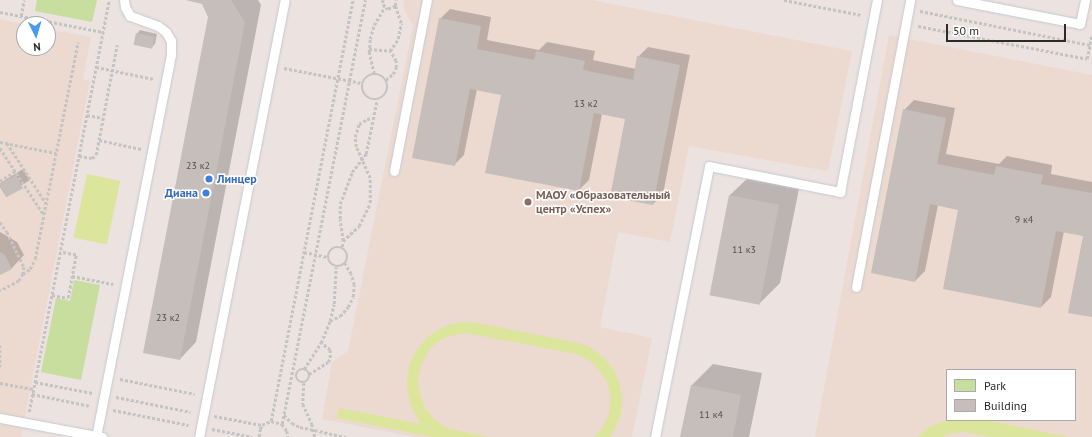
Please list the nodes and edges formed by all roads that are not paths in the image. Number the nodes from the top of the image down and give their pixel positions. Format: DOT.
graph roads {
  1 [pos="124,0"];
  2 [pos="285,0"];
  3 [pos="427,0"];
  4 [pos="877,0"];
  5 [pos="957,0"];
  6 [pos="1085,0"];
  7 [pos="909,4"];
  8 [pos="394,171"];
  9 [pos="856,287"];
  10 [pos="0,418"];
  11 [pos="98,437"];
  12 [pos="199,437"];
  13 [pos="655,437"];
  1 -- 11 [label="lane"];
  2 -- 12 [label="lane"];
  3 -- 8 [label="lane"];
  4 -- 13 [label="lane"];
  5 -- 6 [label="lane"];
  7 -- 9 [label="lane"];
  10 -- 11 [label="lane"];
}
